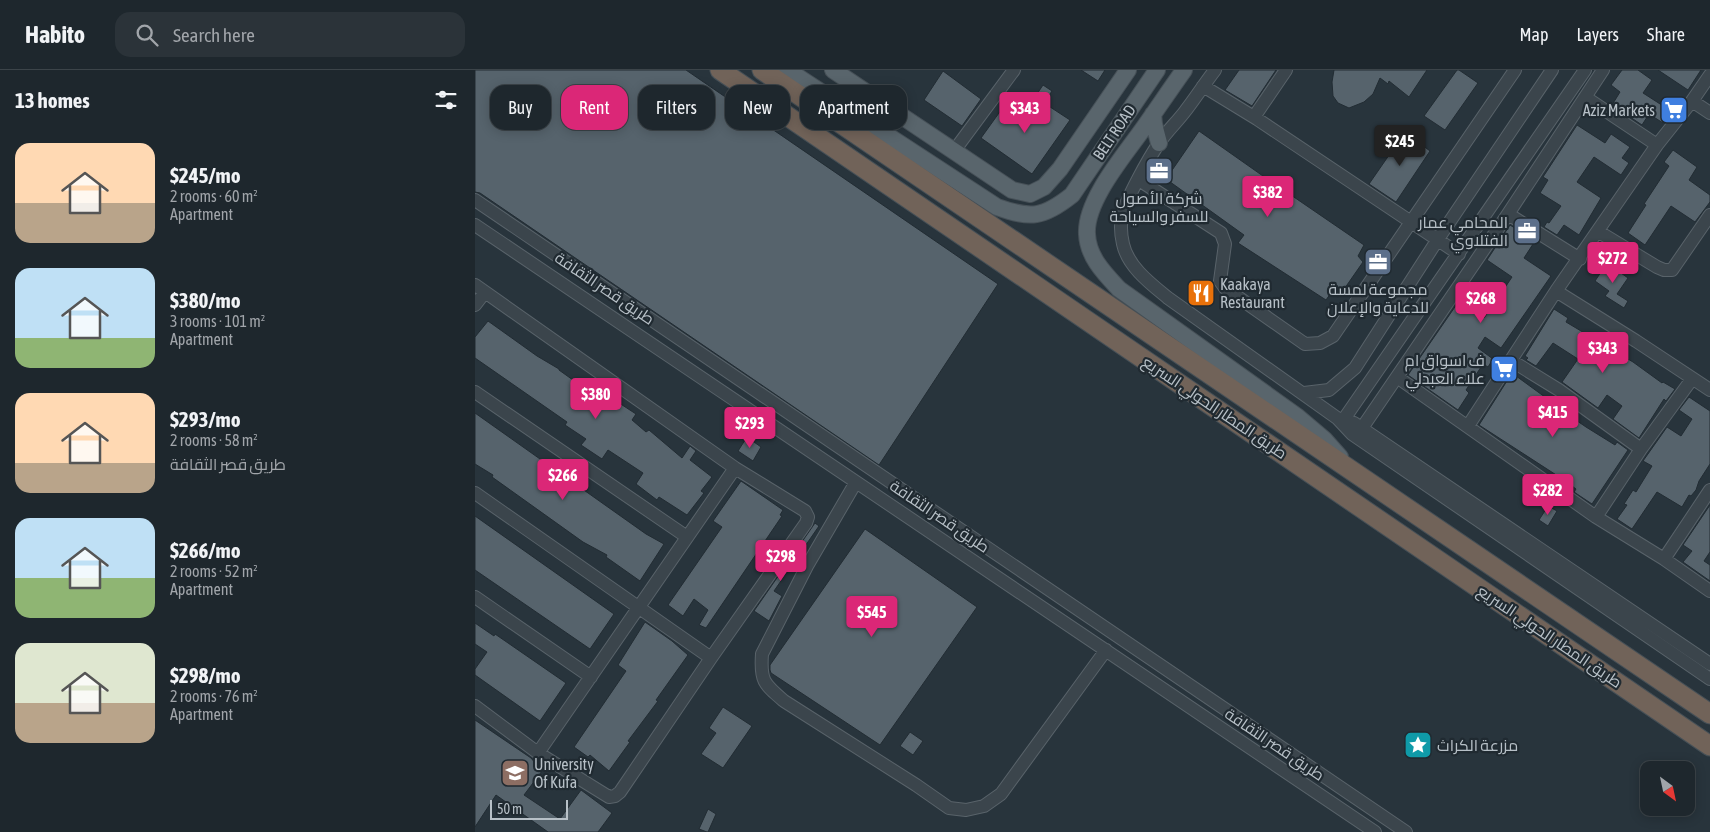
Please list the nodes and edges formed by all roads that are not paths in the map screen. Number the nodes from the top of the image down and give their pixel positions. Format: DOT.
graph roads {
  1 [pos="720,70"];
  2 [pos="762,70"];
  3 [pos="782,70"];
  4 [pos="833,70"];
  5 [pos="1014,70"];
  6 [pos="1129,70"];
  7 [pos="1157,70"];
  8 [pos="1184,70"];
  9 [pos="1215,70"];
  10 [pos="1286,70"];
  11 [pos="1515,70"];
  12 [pos="1552,70"];
  13 [pos="1585,70"];
  14 [pos="1603,70"];
  15 [pos="1710,75"];
  16 [pos="1203,86"];
  17 [pos="1585,96"];
  18 [pos="1692,101"];
  19 [pos="1710,112"];
  20 [pos="1153,114"];
  21 [pos="1255,118"];
  22 [pos="1159,143"];
  23 [pos="1657,145"];
  24 [pos="954,152"];
  25 [pos="1139,180"];
  26 [pos="477,201"];
  27 [pos="1508,214"];
  28 [pos="1710,215"];
  29 [pos="475,216"];
  30 [pos="1411,222"];
  31 [pos="475,224"];
  32 [pos="517,228"];
  33 [pos="1599,232"];
  34 [pos="1438,240"];
  35 [pos="507,246"];
  36 [pos="1459,254"];
  37 [pos="1580,259"];
  38 [pos="480,288"];
  39 [pos="1556,291"];
  40 [pos="475,306"];
  41 [pos="1411,322"];
  42 [pos="1426,333"];
  43 [pos="1512,361"];
  44 [pos="1397,378"];
  45 [pos="1692,379"];
  46 [pos="1710,390"];
  47 [pos="475,392"];
  48 [pos="1304,393"];
  49 [pos="1340,418"];
  50 [pos="1468,426"];
  51 [pos="1362,428"];
  52 [pos="1641,448"];
  53 [pos="735,468"];
  54 [pos="1351,470"];
  55 [pos="856,482"];
  56 [pos="1710,490"];
  57 [pos="475,493"];
  58 [pos="1597,517"];
  59 [pos="687,537"];
  60 [pos="1663,559"];
  61 [pos="1710,591"];
  62 [pos="475,597"];
  63 [pos="638,608"];
  64 [pos="1106,650"];
  65 [pos="711,658"];
  66 [pos="1710,664"];
  67 [pos="591,677"];
  68 [pos="1710,679"];
  69 [pos="475,706"];
  70 [pos="1710,714"];
  71 [pos="1710,746"];
  72 [pos="538,753"];
  73 [pos="1375,832"];
  74 [pos="1405,832"];
  1 -- 71 [label="highway, طريق المطار الحولي السريع"];
  2 -- 54 [label="highway, طريق المطار الحولي السريع"];
  3 -- 7 [label="main road, BELT ROAD"];
  4 -- 24 [label="main road"];
  5 -- 24 [label="street"];
  6 -- 24 [label="main road"];
  8 -- 20 [label="main road, BELT ROAD"];
  9 -- 16 [label="street"];
  10 -- 21 [label="street"];
  11 -- 30 [label="street"];
  12 -- 34 [label="street"];
  13 -- 36 [label="street"];
  14 -- 17 [label="street"];
  15 -- 18 [label="street"];
  16 -- 21 [label="street"];
  16 -- 22 [label="street"];
  17 -- 23 [label="street"];
  17 -- 27 [label="street"];
  18 -- 19 [label="street"];
  18 -- 23 [label="street"];
  20 -- 22 [label="main road"];
  20 -- 54 [label="main road, BELT ROAD"];
  21 -- 30 [label="street"];
  22 -- 25 [label="street"];
  23 -- 33 [label="street"];
  25 -- 30 [label="street"];
  25 -- 48 [label="street"];
  26 -- 29 [label="street"];
  26 -- 32 [label="street, طريق قصر الثقافة"];
  27 -- 37 [label="street"];
  27 -- 42 [label="street"];
  28 -- 33 [label="street"];
  30 -- 34 [label="street"];
  31 -- 35 [label="street, طريق قصر الثقافة"];
  32 -- 35 [label="street"];
  32 -- 74 [label="street, طريق قصر الثقافة"];
  33 -- 37 [label="street"];
  34 -- 36 [label="street"];
  34 -- 48 [label="street"];
  35 -- 55 [label="street, طريق قصر الثقافة"];
  36 -- 41 [label="street"];
  37 -- 39 [label="street"];
  38 -- 40 [label="street"];
  38 -- 53 [label="street"];
  39 -- 43 [label="street"];
  39 -- 45 [label="street"];
  41 -- 42 [label="street"];
  41 -- 49 [label="street"];
  42 -- 44 [label="street"];
  43 -- 50 [label="street"];
  43 -- 52 [label="street"];
  44 -- 50 [label="street"];
  44 -- 51 [label="street"];
  45 -- 46 [label="street"];
  45 -- 52 [label="street"];
  47 -- 59 [label="street"];
  48 -- 49 [label="street"];
  49 -- 51 [label="street"];
  49 -- 68 [label="street"];
  50 -- 58 [label="street"];
  51 -- 66 [label="street"];
  52 -- 58 [label="street"];
  53 -- 59 [label="street"];
  53 -- 65 [label="street"];
  54 -- 70 [label="highway, طريق المطار الحولي السريع"];
  55 -- 64 [label="street, طريق قصر الثقافة"];
  55 -- 64 [label="street"];
  56 -- 60 [label="street"];
  57 -- 63 [label="street"];
  58 -- 60 [label="street"];
  59 -- 63 [label="street"];
  60 -- 61 [label="street"];
  62 -- 67 [label="street"];
  63 -- 65 [label="street"];
  63 -- 67 [label="street"];
  64 -- 73 [label="street, طريق قصر الثقافة"];
  65 -- 72 [label="street"];
  67 -- 72 [label="street"];
  69 -- 72 [label="street"];
}
